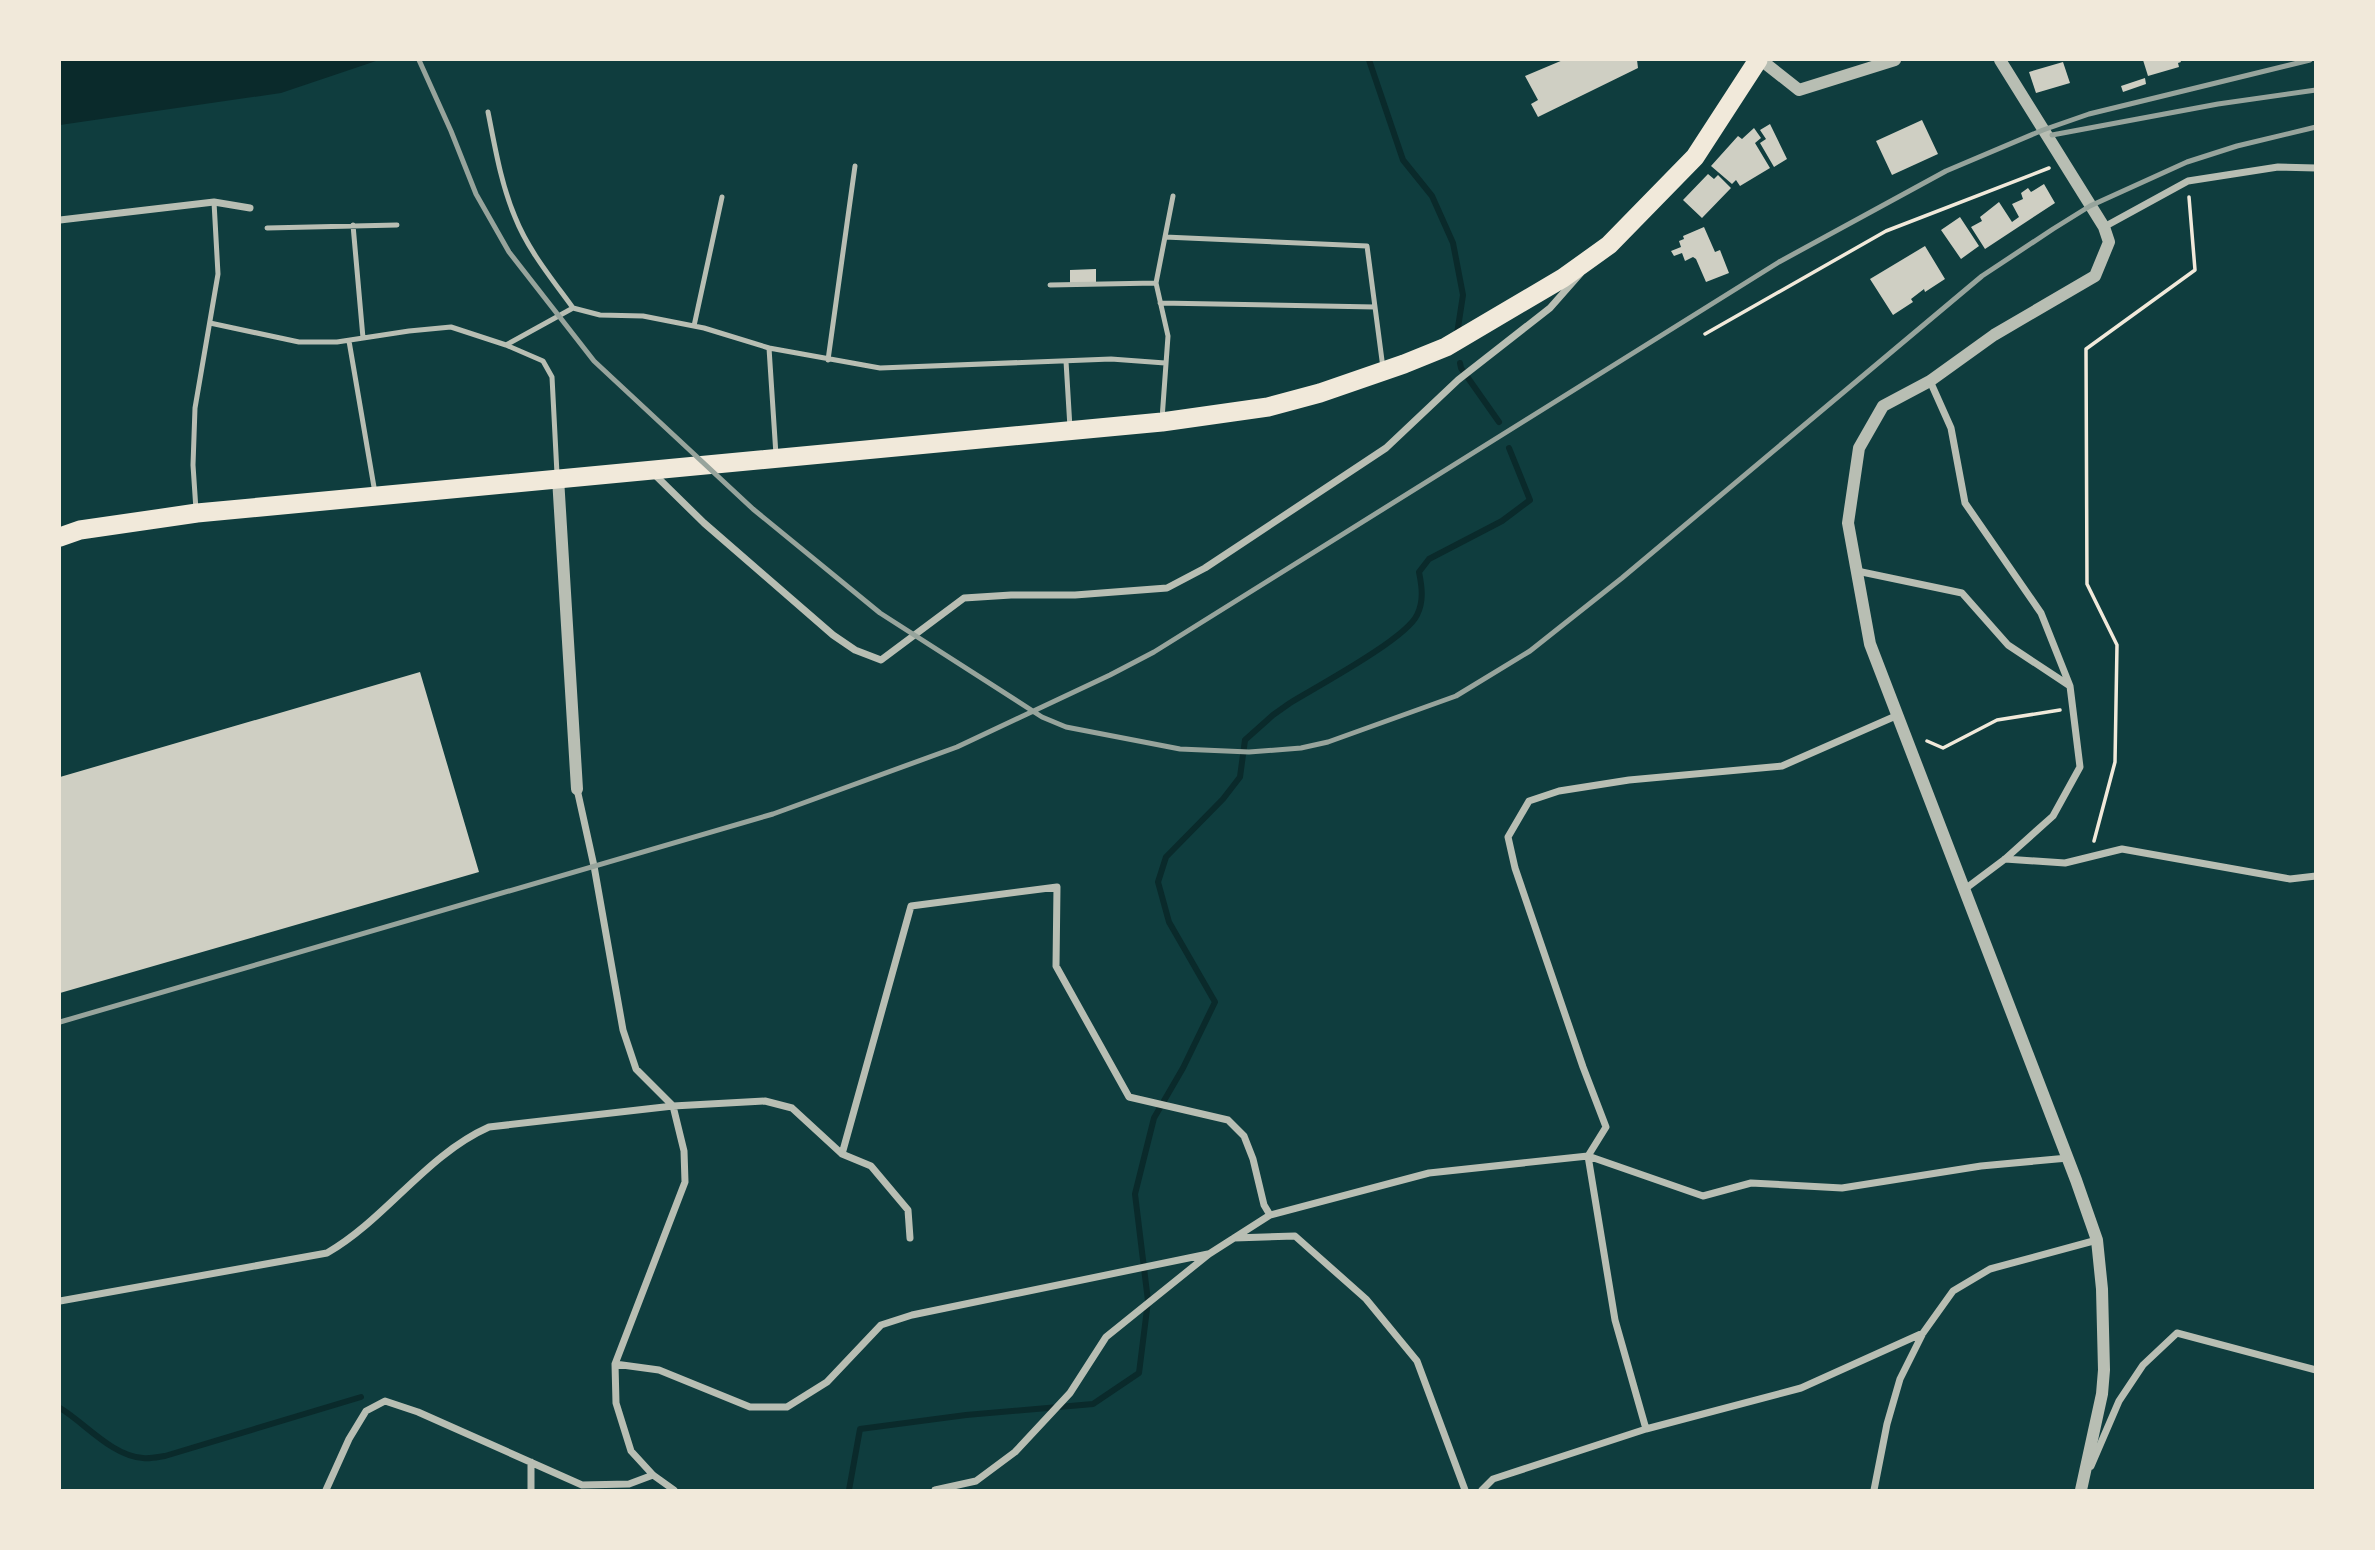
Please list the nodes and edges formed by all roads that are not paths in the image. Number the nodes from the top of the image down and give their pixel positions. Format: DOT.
graph roads {
  1 [pos="1760,60"];
  2 [pos="1895,60"];
  3 [pos="2000,60"];
  4 [pos="488,112"];
  5 [pos="855,166"];
  6 [pos="2315,168"];
  7 [pos="1173,196"];
  8 [pos="722,197"];
  9 [pos="214,202"];
  10 [pos="250,208"];
  11 [pos="60,220"];
  12 [pos="353,225"];
  13 [pos="397,225"];
  14 [pos="2104,227"];
  15 [pos="267,228"];
  16 [pos="1166,237"];
  17 [pos="1593,257"];
  18 [pos="1156,283"];
  19 [pos="1050,285"];
  20 [pos="1160,303"];
  21 [pos="1375,307"];
  22 [pos="570,309"];
  23 [pos="210,323"];
  24 [pos="694,326"];
  25 [pos="363,338"];
  26 [pos="349,341"];
  27 [pos="506,345"];
  28 [pos="769,348"];
  29 [pos="828,360"];
  30 [pos="1066,361"];
  31 [pos="1165,363"];
  32 [pos="1383,372"];
  33 [pos="1930,381"];
  34 [pos="1162,422"];
  35 [pos="1070,430"];
  36 [pos="777,458"];
  37 [pos="651,470"];
  38 [pos="558,478"];
  39 [pos="375,496"];
  40 [pos="197,513"];
  41 [pos="60,537"];
  42 [pos="1856,571"];
  43 [pos="2070,686"];
  44 [pos="1898,715"];
  45 [pos="577,789"];
  46 [pos="2004,859"];
  47 [pos="2315,876"];
  48 [pos="1965,889"];
  49 [pos="673,1106"];
  50 [pos="842,1154"];
  51 [pos="1588,1156"];
  52 [pos="2068,1158"];
  53 [pos="1270,1215"];
  54 [pos="910,1238"];
  55 [pos="1233,1238"];
  56 [pos="2097,1240"];
  57 [pos="1209,1254"];
  58 [pos="60,1301"];
  59 [pos="1923,1333"];
  60 [pos="615,1364"];
  61 [pos="2315,1370"];
  62 [pos="1646,1429"];
  63 [pos="531,1462"];
  64 [pos="653,1475"];
  65 [pos="2082,1487"];
  66 [pos="326,1490"];
  67 [pos="531,1490"];
  68 [pos="674,1490"];
  69 [pos="935,1490"];
  70 [pos="1465,1490"];
  71 [pos="1482,1490"];
  72 [pos="1874,1490"];
  1 -- 2 [label="street"];
  1 -- 17 [label="highway"];
  3 -- 14 [label="street"];
  4 -- 22 [label="lane"];
  5 -- 29 [label="lane"];
  6 -- 14 [label="street"];
  7 -- 16 [label="lane"];
  8 -- 24 [label="lane"];
  9 -- 10 [label="street"];
  9 -- 11 [label="street"];
  9 -- 23 [label="lane"];
  12 -- 13 [label="lane"];
  12 -- 15 [label="lane"];
  12 -- 25 [label="lane"];
  14 -- 33 [label="street"];
  16 -- 18 [label="lane"];
  16 -- 21 [label="lane"];
  17 -- 32 [label="highway"];
  17 -- 37 [label="street"];
  18 -- 19 [label="lane"];
  18 -- 20 [label="lane"];
  20 -- 21 [label="lane"];
  20 -- 31 [label="lane"];
  21 -- 32 [label="lane"];
  22 -- 24 [label="lane"];
  22 -- 27 [label="lane"];
  23 -- 26 [label="lane"];
  23 -- 40 [label="lane"];
  24 -- 28 [label="lane"];
  25 -- 26 [label="lane"];
  25 -- 27 [label="lane"];
  26 -- 39 [label="lane"];
  27 -- 38 [label="lane"];
  28 -- 29 [label="lane"];
  28 -- 36 [label="lane"];
  29 -- 30 [label="lane"];
  30 -- 31 [label="lane"];
  30 -- 35 [label="lane"];
  31 -- 34 [label="lane"];
  32 -- 34 [label="highway"];
  33 -- 42 [label="street"];
  33 -- 43 [label="street"];
  34 -- 35 [label="highway"];
  35 -- 36 [label="highway"];
  36 -- 37 [label="highway"];
  37 -- 38 [label="highway"];
  38 -- 39 [label="highway"];
  38 -- 45 [label="street"];
  39 -- 40 [label="highway"];
  40 -- 41 [label="highway"];
  42 -- 43 [label="street"];
  42 -- 44 [label="street"];
  43 -- 46 [label="street"];
  44 -- 48 [label="street"];
  44 -- 51 [label="street"];
  45 -- 49 [label="street"];
  46 -- 47 [label="street"];
  46 -- 48 [label="street"];
  48 -- 52 [label="street"];
  49 -- 50 [label="street"];
  49 -- 58 [label="street"];
  49 -- 60 [label="street"];
  50 -- 53 [label="street"];
  50 -- 54 [label="street"];
  51 -- 52 [label="street"];
  51 -- 53 [label="street"];
  51 -- 62 [label="street"];
  52 -- 56 [label="street"];
  53 -- 55 [label="street"];
  55 -- 57 [label="street"];
  55 -- 70 [label="street"];
  56 -- 59 [label="street"];
  56 -- 65 [label="street"];
  57 -- 60 [label="street"];
  57 -- 69 [label="street"];
  59 -- 62 [label="street"];
  59 -- 72 [label="street"];
  60 -- 64 [label="street"];
  61 -- 65 [label="street"];
  62 -- 71 [label="street"];
  63 -- 64 [label="street"];
  63 -- 66 [label="street"];
  63 -- 67 [label="street"];
  64 -- 68 [label="street"];
}
